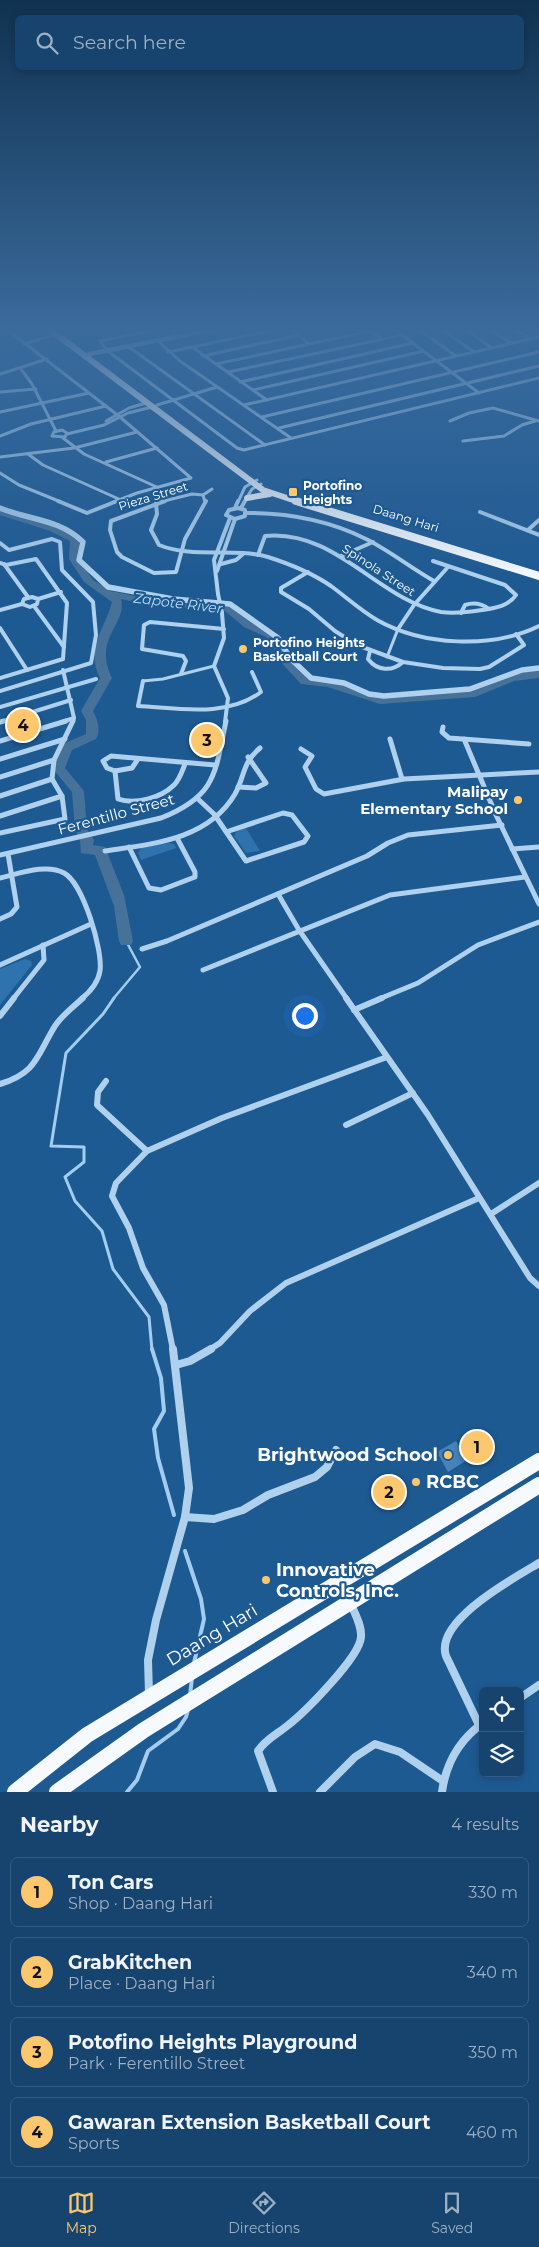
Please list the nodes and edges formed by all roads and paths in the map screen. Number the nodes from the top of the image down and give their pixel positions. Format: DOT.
graph roads {
  1 [pos="44,412"];
  2 [pos="83,412"];
  3 [pos="113,412"];
  4 [pos="132,412"];
  5 [pos="132,412"];
  6 [pos="161,412"];
  7 [pos="188,412"];
  8 [pos="219,412"];
  9 [pos="254,412"];
  10 [pos="285,412"];
  11 [pos="347,412"];
  12 [pos="401,412"];
  13 [pos="475,412"];
  14 [pos="504,412"];
  15 [pos="119,416"];
  16 [pos="262,417"];
  17 [pos="48,420"];
  18 [pos="450,421"];
  19 [pos="538,421"];
  20 [pos="278,428"];
  21 [pos="56,431"];
  22 [pos="137,432"];
  23 [pos="67,433"];
  24 [pos="0,436"];
  25 [pos="63,438"];
  26 [pos="291,438"];
  27 [pos="463,441"];
  28 [pos="265,445"];
  29 [pos="74,448"];
  30 [pos="157,448"];
  31 [pos="28,454"];
  32 [pos="0,457"];
  33 [pos="106,462"];
  34 [pos="0,473"];
  35 [pos="257,483"];
  36 [pos="159,488"];
  37 [pos="212,490"];
  38 [pos="272,493"];
  39 [pos="203,495"];
  40 [pos="247,498"];
  41 [pos="121,500"];
  42 [pos="156,503"];
  43 [pos="0,508"];
  44 [pos="235,508"];
  45 [pos="241,508"];
  46 [pos="480,512"];
  47 [pos="247,513"];
  48 [pos="230,518"];
  49 [pos="235,519"];
  50 [pos="539,520"];
  51 [pos="528,530"];
  52 [pos="539,535"];
  53 [pos="373,542"];
  54 [pos="0,543"];
  55 [pos="461,549"];
  56 [pos="182,550"];
  57 [pos="217,552"];
  58 [pos="223,553"];
  59 [pos="243,554"];
  60 [pos="258,555"];
  61 [pos="341,556"];
  62 [pos="433,561"];
  63 [pos="2,564"];
  64 [pos="221,564"];
  65 [pos="448,567"];
  66 [pos="217,570"];
  67 [pos="539,571"];
  68 [pos="308,572"];
  69 [pos="539,576"];
  70 [pos="434,581"];
  71 [pos="61,592"];
  72 [pos="28,597"];
  73 [pos="38,599"];
  74 [pos="22,604"];
  75 [pos="414,605"];
  76 [pos="34,606"];
  77 [pos="489,609"];
  78 [pos="0,610"];
  79 [pos="462,613"];
  80 [pos="538,627"];
  81 [pos="0,628"];
  82 [pos="224,629"];
  83 [pos="398,629"];
  84 [pos="516,634"];
  85 [pos="65,638"];
  86 [pos="59,640"];
  87 [pos="64,647"];
  88 [pos="370,652"];
  89 [pos="387,657"];
  90 [pos="403,662"];
  91 [pos="214,666"];
  92 [pos="539,668"];
  93 [pos="27,670"];
  94 [pos="64,670"];
  95 [pos="252,672"];
  96 [pos="181,674"];
  97 [pos="0,678"];
  98 [pos="96,678"];
  99 [pos="143,680"];
  100 [pos="68,685"];
  101 [pos="0,690"];
  102 [pos="70,700"];
  103 [pos="0,707"];
  104 [pos="228,708"];
  105 [pos="74,718"];
  106 [pos="0,722"];
  107 [pos="443,727"];
  108 [pos="65,739"];
  109 [pos="390,739"];
  110 [pos="464,739"];
  111 [pos="0,741"];
  112 [pos="529,744"];
  113 [pos="260,748"];
  114 [pos="301,749"];
  115 [pos="248,757"];
  116 [pos="138,759"];
  117 [pos="0,760"];
  118 [pos="54,760"];
  119 [pos="185,764"];
  120 [pos="216,765"];
  121 [pos="116,771"];
  122 [pos="539,772"];
  123 [pos="479,774"];
  124 [pos="0,776"];
  125 [pos="52,779"];
  126 [pos="402,779"];
  127 [pos="238,787"];
  128 [pos="0,796"];
  129 [pos="62,796"];
  130 [pos="198,799"];
  131 [pos="0,816"];
  132 [pos="216,816"];
  133 [pos="502,825"];
  134 [pos="226,832"];
  135 [pos="0,833"];
  136 [pos="177,838"];
  137 [pos="129,847"];
  138 [pos="539,847"];
  139 [pos="512,849"];
  140 [pos="105,851"];
  141 [pos="8,854"];
  142 [pos="0,855"];
  143 [pos="12,875"];
  144 [pos="525,877"];
  145 [pos="0,878"];
  146 [pos="278,894"];
  147 [pos="539,904"];
  148 [pos="0,919"];
  149 [pos="539,922"];
  150 [pos="91,924"];
  151 [pos="299,930"];
  152 [pos="43,945"];
  153 [pos="142,949"];
  154 [pos="0,964"];
  155 [pos="203,970"];
  156 [pos="354,1010"];
  157 [pos="0,1016"];
  158 [pos="387,1057"];
  159 [pos="106,1081"];
  160 [pos="0,1084"];
  161 [pos="413,1093"];
  162 [pos="346,1124"];
  163 [pos="147,1151"];
  164 [pos="539,1183"];
  165 [pos="479,1198"];
  166 [pos="491,1214"];
  167 [pos="539,1286"];
  168 [pos="176,1365"];
  169 [pos="336,1450"];
  170 [pos="539,1461"];
  171 [pos="539,1485"];
  172 [pos="185,1517"];
  173 [pos="539,1563"];
  174 [pos="350,1602"];
  175 [pos="539,1685"];
  176 [pos="524,1695"];
  177 [pos="149,1696"];
  178 [pos="479,1720"];
  179 [pos="479,1726"];
  180 [pos="443,1781"];
  181 [pos="15,1792"];
  182 [pos="57,1792"];
  183 [pos="272,1792"];
  184 [pos="320,1792"];
  185 [pos="442,1792"];
  1 -- 17 [label="street"];
  2 -- 17 [label="street"];
  3 -- 15 [label="street"];
  4 -- 15 [label="street"];
  5 -- 15 [label="street"];
  6 -- 35 [label="main road, Daang Hari"];
  7 -- 28 [label="street"];
  8 -- 28 [label="street"];
  9 -- 16 [label="street"];
  10 -- 16 [label="street"];
  11 -- 20 [label="street"];
  12 -- 26 [label="street"];
  13 -- 18 [label="street"];
  14 -- 19 [label="street"];
  15 -- 22 [label="street"];
  15 -- 23 [label="street"];
  16 -- 20 [label="street"];
  17 -- 21 [label="street"];
  17 -- 24 [label="street"];
  19 -- 27 [label="street"];
  20 -- 26 [label="street"];
  21 -- 23 [label="street"];
  21 -- 25 [label="street"];
  22 -- 29 [label="street"];
  22 -- 30 [label="street"];
  23 -- 25 [label="street"];
  25 -- 29 [label="street"];
  26 -- 28 [label="street"];
  29 -- 31 [label="street"];
  29 -- 33 [label="street"];
  30 -- 33 [label="street"];
  30 -- 36 [label="street"];
  31 -- 32 [label="street"];
  31 -- 41 [label="street"];
  33 -- 36 [label="street"];
  34 -- 41 [label="street"];
  35 -- 38 [label="main road, Daang Hari"];
  35 -- 40 [label="street"];
  35 -- 44 [label="street"];
  35 -- 55 [label="main road, Daang Hari"];
  36 -- 41 [label="street"];
  37 -- 39 [label="street"];
  38 -- 40 [label="main road"];
  38 -- 55 [label="main road, Daang Hari"];
  39 -- 42 [label="street, Pieza Street"];
  39 -- 56 [label="street"];
  40 -- 45 [label="street"];
  42 -- 56 [label="street"];
  42 -- 56 [label="street, Pieza Street"];
  43 -- 92 [label="street"];
  44 -- 45 [label="street"];
  44 -- 48 [label="street"];
  45 -- 47 [label="street"];
  46 -- 51 [label="street"];
  47 -- 49 [label="street"];
  47 -- 53 [label="street"];
  48 -- 49 [label="street"];
  48 -- 57 [label="street"];
  49 -- 58 [label="street"];
  50 -- 51 [label="street"];
  51 -- 52 [label="street"];
  53 -- 61 [label="street"];
  53 -- 70 [label="street"];
  54 -- 94 [label="street"];
  55 -- 67 [label="main road, Daang Hari"];
  55 -- 69 [label="main road, Daang Hari"];
  56 -- 57 [label="street"];
  57 -- 58 [label="street"];
  57 -- 66 [label="street"];
  58 -- 59 [label="street"];
  58 -- 64 [label="street"];
  59 -- 60 [label="street"];
  59 -- 64 [label="street"];
  60 -- 61 [label="street, Spinola Street"];
  60 -- 68 [label="street"];
  61 -- 75 [label="street, Spinola Street"];
  62 -- 65 [label="street"];
  63 -- 71 [label="street"];
  63 -- 72 [label="street"];
  64 -- 66 [label="street"];
  65 -- 70 [label="street"];
  65 -- 77 [label="street, Spinola Street"];
  66 -- 82 [label="street, bridge"];
  68 -- 83 [label="street"];
  68 -- 88 [label="street"];
  70 -- 75 [label="street"];
  71 -- 73 [label="street"];
  71 -- 85 [label="street"];
  72 -- 73 [label="street"];
  72 -- 74 [label="street"];
  73 -- 76 [label="street"];
  74 -- 76 [label="street"];
  74 -- 78 [label="street"];
  75 -- 79 [label="street, Spinola Street"];
  75 -- 83 [label="street"];
  76 -- 86 [label="street"];
  77 -- 79 [label="street, Spinola Street"];
  77 -- 79 [label="street"];
  80 -- 84 [label="street"];
  81 -- 93 [label="street"];
  82 -- 91 [label="street"];
  82 -- 96 [label="street"];
  83 -- 84 [label="street"];
  83 -- 89 [label="street"];
  84 -- 90 [label="street"];
  85 -- 86 [label="street"];
  85 -- 87 [label="street"];
  86 -- 87 [label="street"];
  87 -- 93 [label="street"];
  88 -- 89 [label="street"];
  88 -- 90 [label="street"];
  89 -- 90 [label="street"];
  91 -- 96 [label="street"];
  91 -- 104 [label="street"];
  93 -- 97 [label="street"];
  94 -- 100 [label="street"];
  94 -- 101 [label="street"];
  95 -- 104 [label="street"];
  96 -- 99 [label="street"];
  98 -- 100 [label="street"];
  99 -- 104 [label="street"];
  100 -- 102 [label="street"];
  100 -- 103 [label="street"];
  102 -- 105 [label="street"];
  102 -- 106 [label="street"];
  104 -- 120 [label="street, Ferentillo Street"];
  105 -- 108 [label="street"];
  105 -- 111 [label="street"];
  107 -- 110 [label="street"];
  108 -- 117 [label="street"];
  108 -- 118 [label="street"];
  109 -- 126 [label="street"];
  110 -- 112 [label="street"];
  110 -- 123 [label="street"];
  113 -- 115 [label="street"];
  114 -- 126 [label="street"];
  115 -- 127 [label="street"];
  115 -- 127 [label="street"];
  116 -- 119 [label="street"];
  116 -- 121 [label="street"];
  116 -- 121 [label="street"];
  118 -- 124 [label="street"];
  118 -- 125 [label="street"];
  119 -- 120 [label="street"];
  119 -- 121 [label="street"];
  120 -- 130 [label="street, Ferentillo Street"];
  122 -- 123 [label="street"];
  123 -- 126 [label="street"];
  123 -- 133 [label="street"];
  125 -- 128 [label="street"];
  125 -- 129 [label="street"];
  127 -- 132 [label="street"];
  129 -- 131 [label="street"];
  129 -- 135 [label="street"];
  130 -- 132 [label="street"];
  130 -- 141 [label="street, Ferentillo Street"];
  132 -- 134 [label="street"];
  132 -- 136 [label="street"];
  133 -- 139 [label="street"];
  133 -- 146 [label="street"];
  134 -- 134 [label="street"];
  136 -- 137 [label="street"];
  136 -- 137 [label="street"];
  137 -- 140 [label="street"];
  138 -- 139 [label="street"];
  139 -- 144 [label="street"];
  141 -- 142 [label="street, Ferentillo Street"];
  141 -- 143 [label="street"];
  143 -- 145 [label="street"];
  143 -- 148 [label="street"];
  143 -- 150 [label="street"];
  144 -- 147 [label="street"];
  144 -- 151 [label="street"];
  146 -- 151 [label="street"];
  146 -- 153 [label="street"];
  149 -- 156 [label="street"];
  150 -- 152 [label="street"];
  150 -- 160 [label="street"];
  151 -- 155 [label="street"];
  151 -- 156 [label="street"];
  152 -- 154 [label="street"];
  152 -- 157 [label="street"];
  156 -- 158 [label="street"];
  158 -- 161 [label="street"];
  158 -- 163 [label="street"];
  159 -- 163 [label="street"];
  161 -- 162 [label="street"];
  161 -- 165 [label="street"];
  163 -- 168 [label="street"];
  164 -- 166 [label="street"];
  165 -- 166 [label="street"];
  165 -- 168 [label="street"];
  166 -- 167 [label="street"];
  168 -- 172 [label="street"];
  169 -- 172 [label="street"];
  170 -- 177 [label="main road, Daang Hari"];
  171 -- 174 [label="main road"];
  172 -- 177 [label="street"];
  173 -- 178 [label="street"];
  174 -- 182 [label="main road"];
  174 -- 183 [label="street"];
  175 -- 176 [label="street"];
  177 -- 181 [label="main road, Daang Hari"];
  179 -- 180 [label="street"];
  180 -- 184 [label="street"];
  180 -- 185 [label="street"];
}
